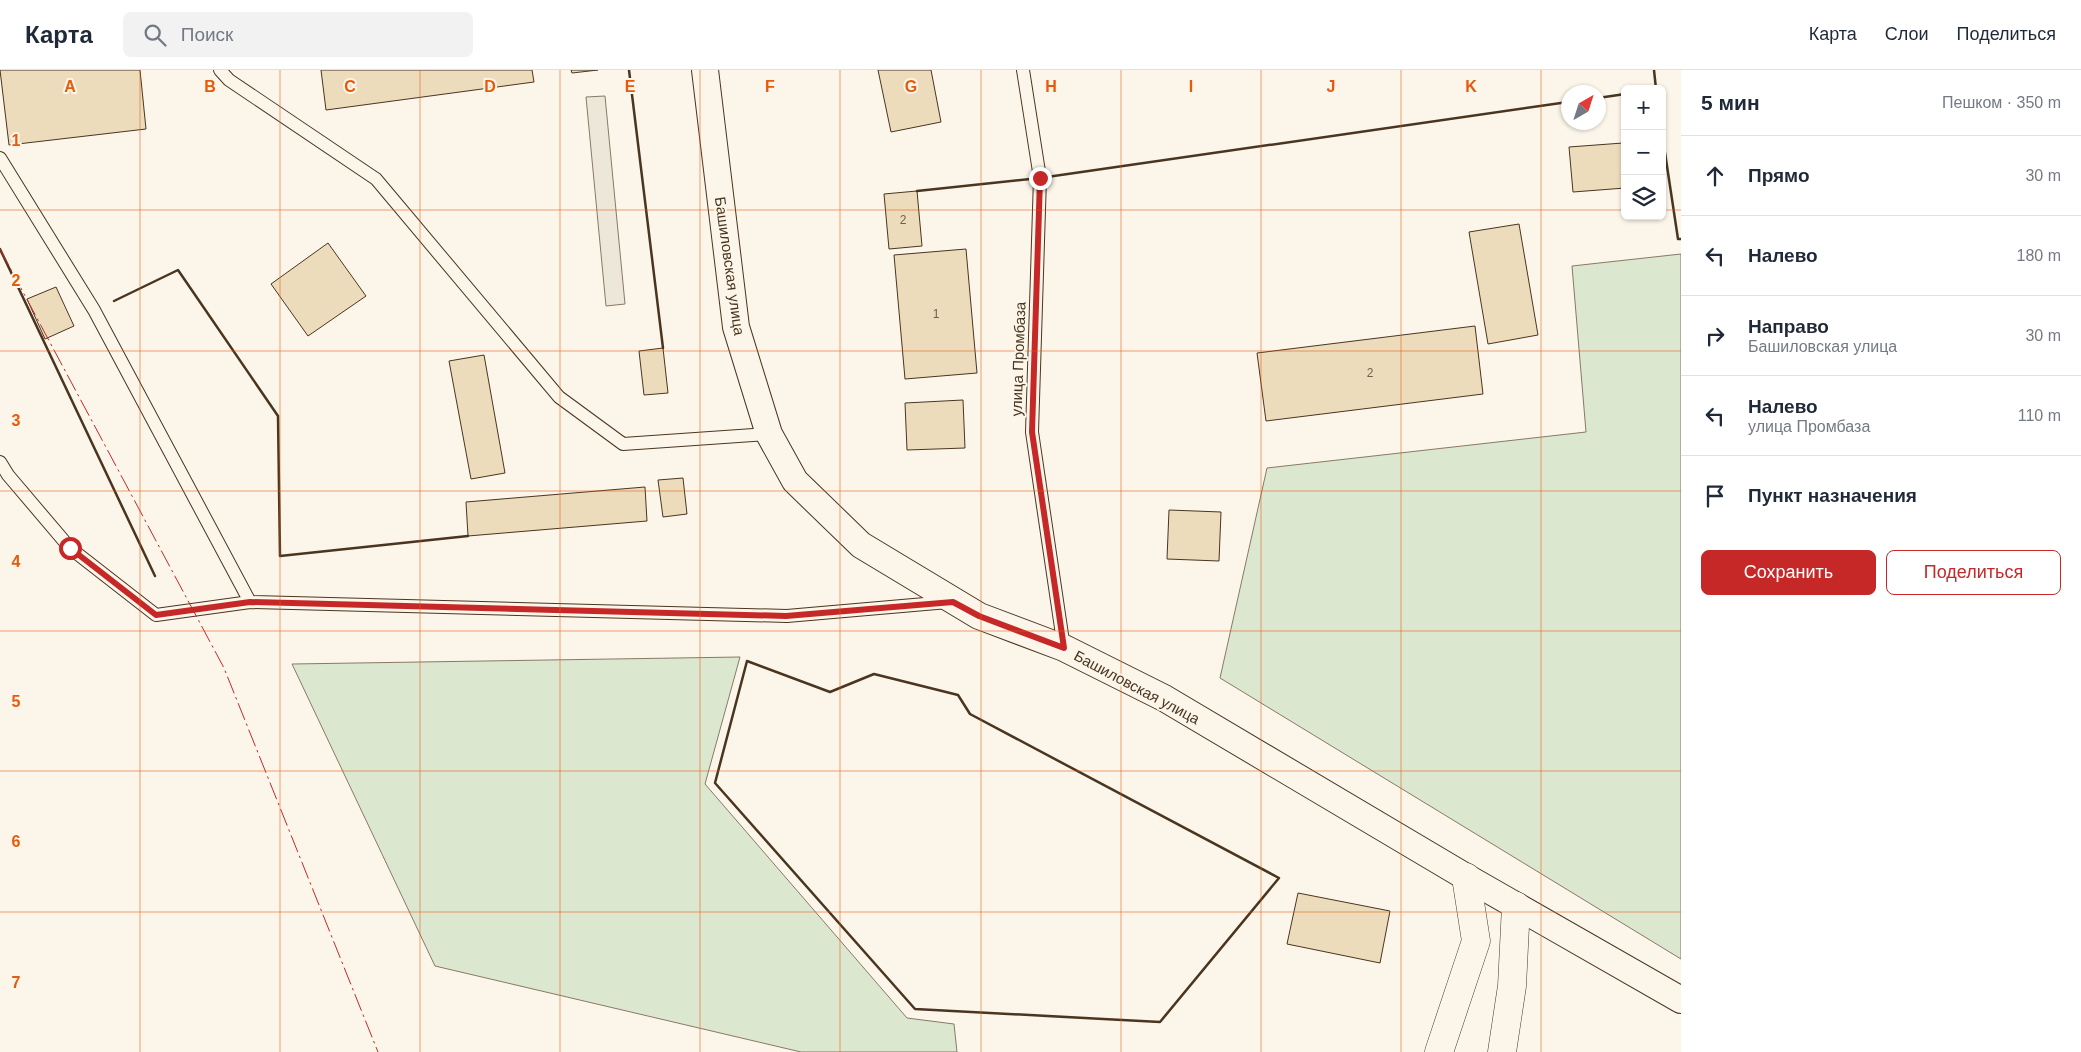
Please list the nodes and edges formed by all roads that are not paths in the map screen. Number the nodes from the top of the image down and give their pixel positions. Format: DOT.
graph roads {
  1 [pos="220,70"];
  2 [pos="705,70"];
  3 [pos="1023,70"];
  4 [pos="0,158"];
  5 [pos="769,434"];
  6 [pos="0,462"];
  7 [pos="250,602"];
  8 [pos="953,602"];
  9 [pos="1064,648"];
  10 [pos="1466,877"];
  11 [pos="1516,906"];
  12 [pos="1681,1000"];
  13 [pos="1440,1052"];
  14 [pos="1502,1052"];
  1 -- 5 [label="lane"];
  2 -- 5 [label="street, Башиловская улица"];
  3 -- 9 [label="lane, улица Промбаза"];
  4 -- 7 [label="lane"];
  5 -- 8 [label="street, Башиловская улица"];
  6 -- 7 [label="lane"];
  7 -- 8 [label="lane"];
  8 -- 9 [label="street, Башиловская улица"];
  9 -- 10 [label="street, Башиловская улица"];
  10 -- 11 [label="street, Башиловская улица"];
  10 -- 13 [label="main road"];
  11 -- 12 [label="street, Башиловская улица"];
  11 -- 14 [label="main road"];
}
